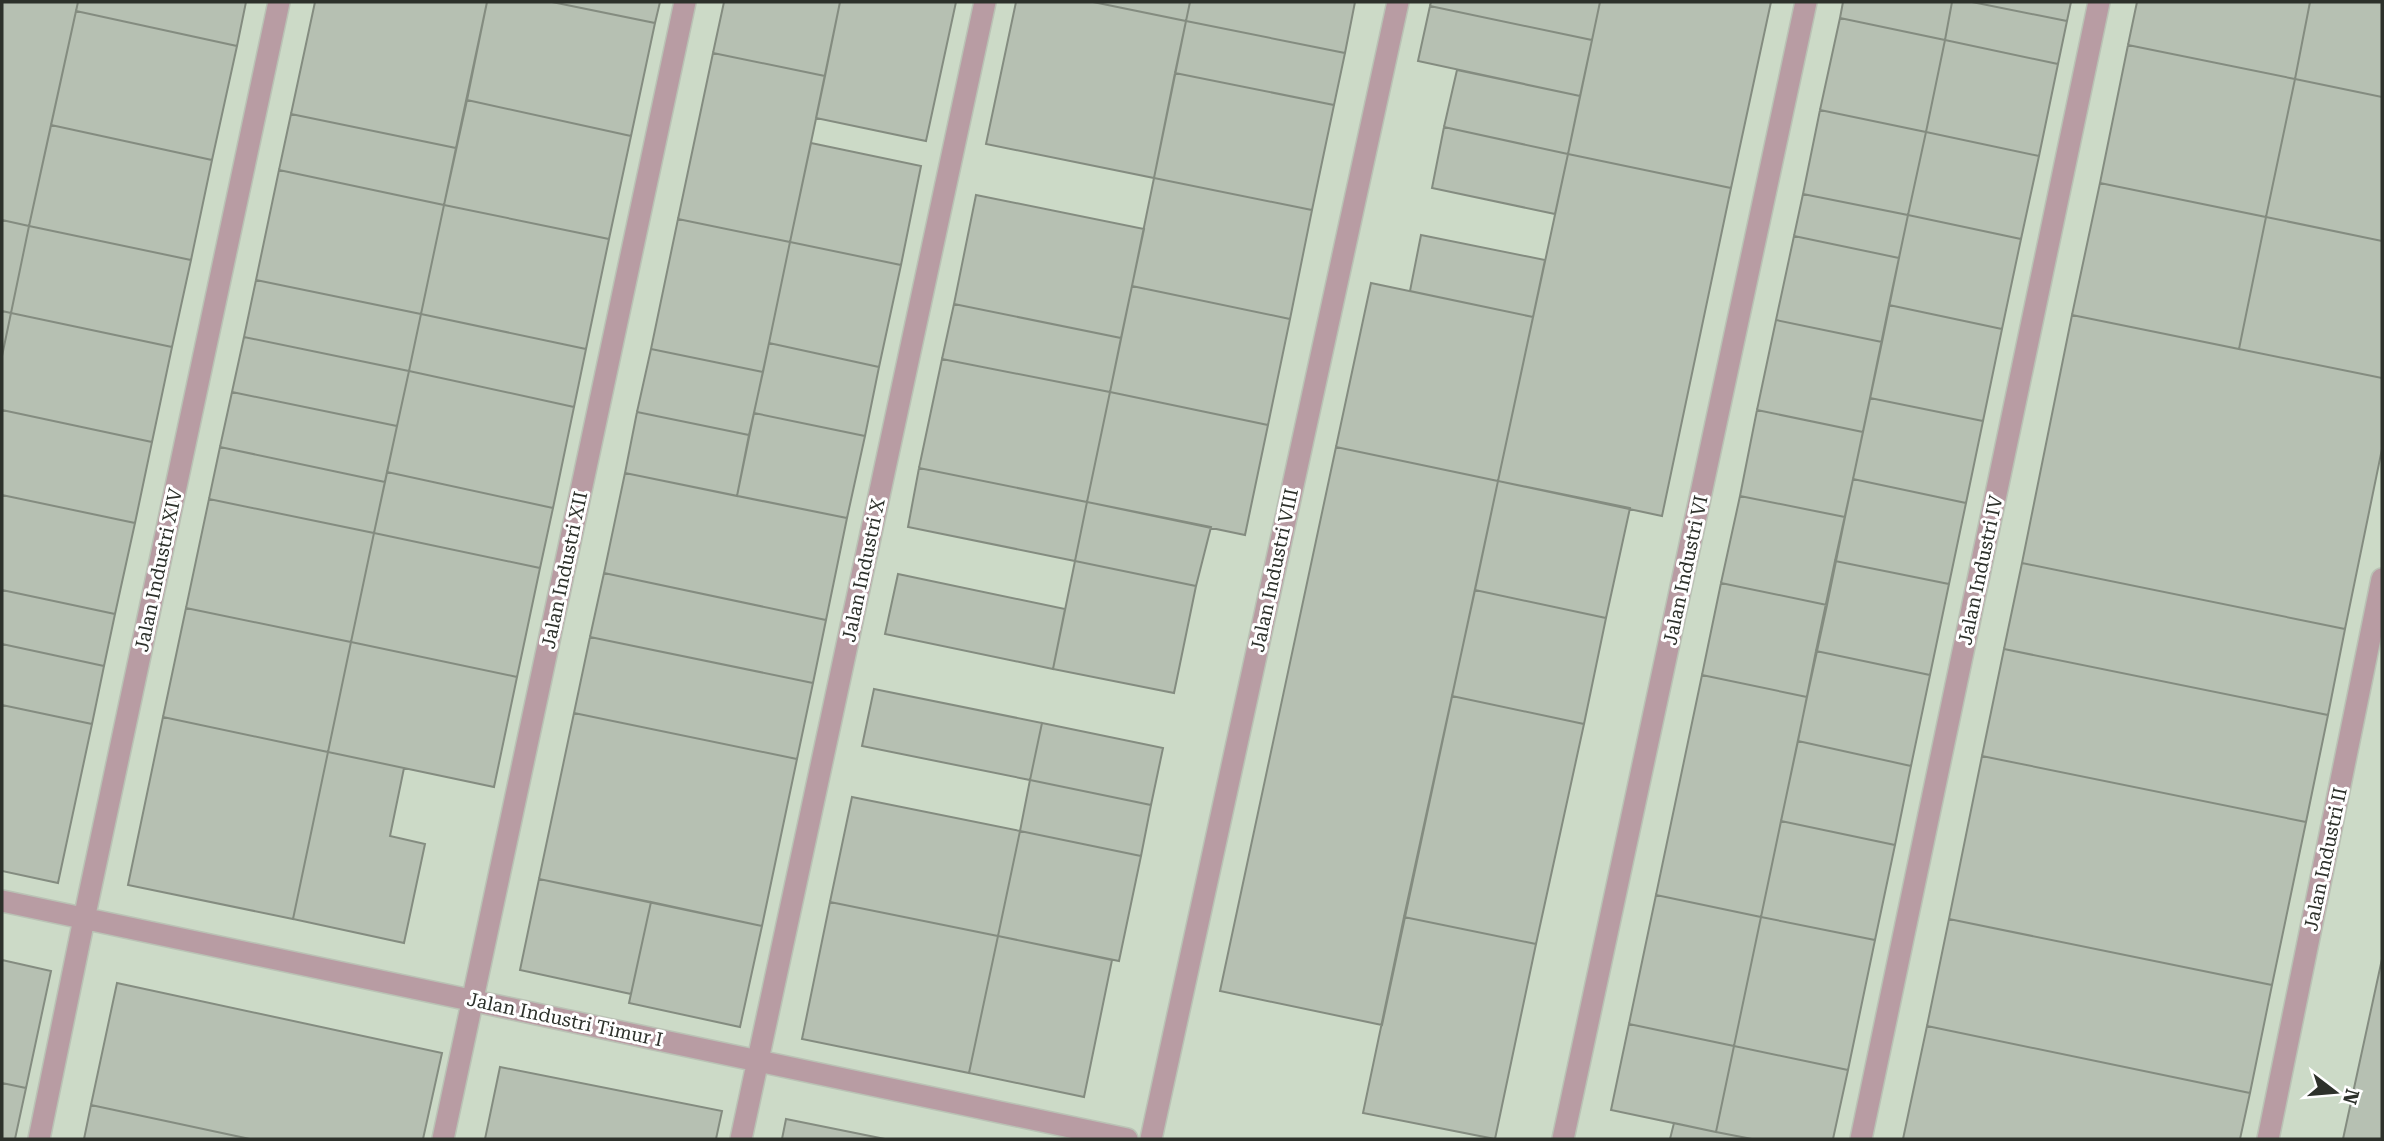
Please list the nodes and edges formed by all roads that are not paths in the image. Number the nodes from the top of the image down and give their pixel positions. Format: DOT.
graph roads {
  1 [pos="279,2"];
  2 [pos="685,2"];
  3 [pos="985,2"];
  4 [pos="1398,2"];
  5 [pos="1807,2"];
  6 [pos="2099,2"];
  7 [pos="2382,579"];
  8 [pos="2374,660"];
  9 [pos="2,901"];
  10 [pos="84,919"];
  11 [pos="472,1000"];
  12 [pos="758,1060"];
  13 [pos="39,1139"];
  14 [pos="443,1139"];
  15 [pos="741,1139"];
  16 [pos="1127,1139"];
  17 [pos="1151,1139"];
  18 [pos="1563,1139"];
  19 [pos="1861,1139"];
  20 [pos="2268,1139"];
  1 -- 10 [label="lane, Jalan Industri XIV"];
  2 -- 11 [label="lane, Jalan Industri XII"];
  3 -- 12 [label="lane, Jalan Industri X"];
  4 -- 17 [label="lane, Jalan Industri VIII"];
  5 -- 18 [label="lane, Jalan Industri VI"];
  6 -- 19 [label="lane, Jalan Industri IV"];
  7 -- 8 [label="lane, Jalan Industri II"];
  8 -- 20 [label="lane, Jalan Industri II"];
  9 -- 10 [label="lane, Jalan Industri Timur I"];
  10 -- 11 [label="lane, Jalan Industri Timur I"];
  10 -- 13 [label="lane, Jalan Industri XIV"];
  11 -- 12 [label="lane, Jalan Industri Timur I"];
  11 -- 14 [label="lane, Jalan Industri XII"];
  12 -- 15 [label="lane, Jalan Industri X"];
  12 -- 16 [label="lane, Jalan Industri Timur I"];
}
